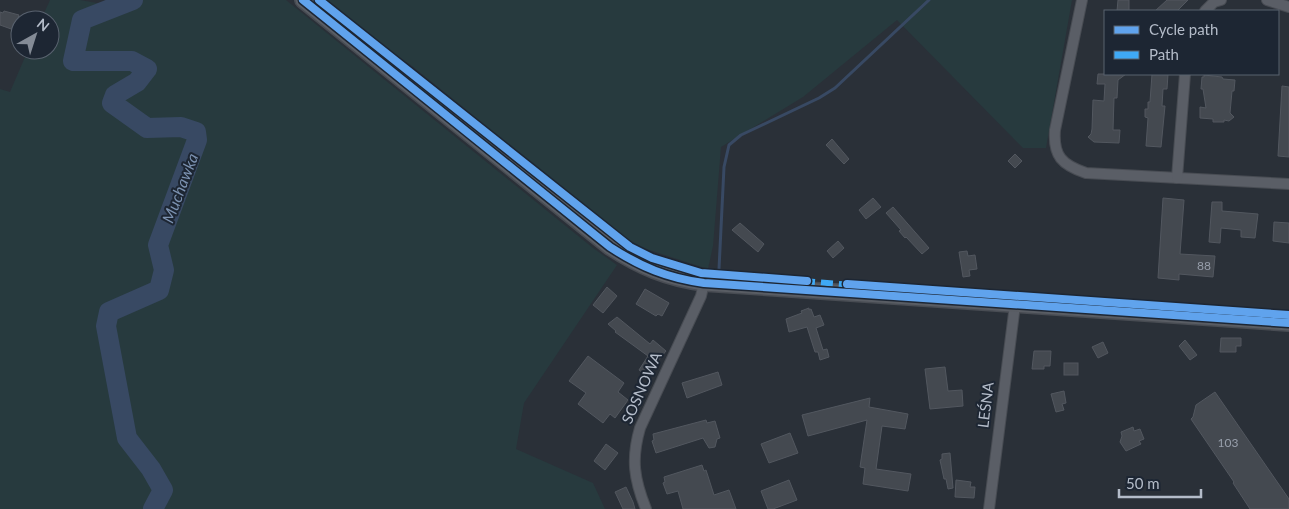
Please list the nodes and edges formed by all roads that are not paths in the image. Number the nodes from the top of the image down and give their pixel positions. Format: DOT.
graph roads {
  1 [pos="303,0"];
  2 [pos="1082,0"];
  3 [pos="1221,0"];
  4 [pos="1267,0"];
  5 [pos="1289,7"];
  6 [pos="1206,10"];
  7 [pos="1185,75"];
  8 [pos="1177,178"];
  9 [pos="1289,184"];
  10 [pos="704,283"];
  11 [pos="1015,304"];
  12 [pos="1289,324"];
  13 [pos="646,509"];
  14 [pos="989,509"];
  1 -- 10 [label="main road"];
  2 -- 8 [label="street"];
  3 -- 6 [label="street"];
  4 -- 5 [label="street"];
  7 -- 8 [label="street"];
  8 -- 9 [label="street"];
  10 -- 11 [label="main road"];
  10 -- 13 [label="street, SOSNOWA"];
  11 -- 12 [label="main road"];
  11 -- 14 [label="street, LEŚNA"];
}
